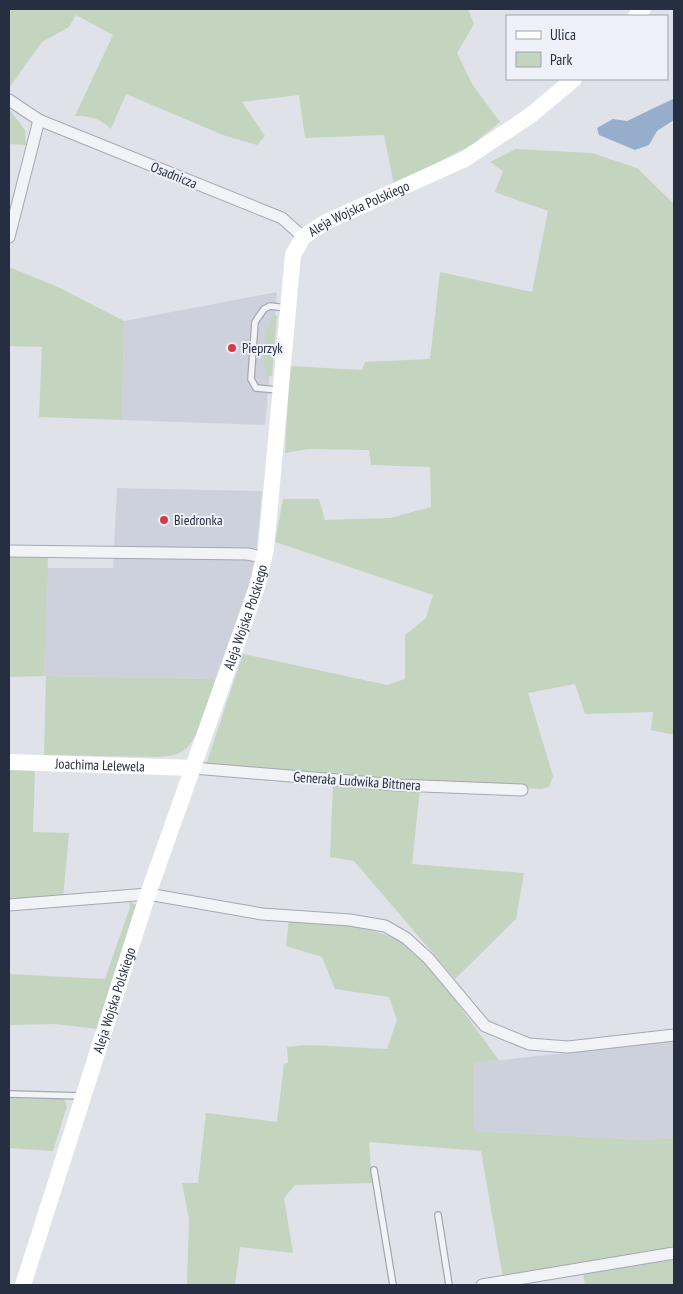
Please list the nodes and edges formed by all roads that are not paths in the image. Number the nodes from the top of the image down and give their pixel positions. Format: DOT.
graph roads {
  1 [pos="573,80"];
  2 [pos="9,100"];
  3 [pos="39,120"];
  4 [pos="9,237"];
  5 [pos="304,237"];
  6 [pos="288,308"];
  7 [pos="280,390"];
  8 [pos="9,552"];
  9 [pos="264,557"];
  10 [pos="9,762"];
  11 [pos="193,768"];
  12 [pos="522,790"];
  13 [pos="148,894"];
  14 [pos="9,905"];
  15 [pos="674,1035"];
  16 [pos="9,1094"];
  17 [pos="84,1096"];
  18 [pos="374,1170"];
  19 [pos="438,1215"];
  20 [pos="674,1253"];
  21 [pos="23,1285"];
  22 [pos="392,1285"];
  23 [pos="449,1285"];
  24 [pos="482,1285"];
  1 -- 5 [label="street, Aleja Wojska Polskiego"];
  2 -- 3 [label="street, Osadnicza"];
  3 -- 4 [label="street"];
  3 -- 5 [label="street, Osadnicza"];
  5 -- 6 [label="street, Aleja Wojska Polskiego"];
  6 -- 7 [label="street, Aleja Wojska Polskiego"];
  6 -- 7 [label="lane"];
  7 -- 9 [label="street, Aleja Wojska Polskiego"];
  8 -- 9 [label="street"];
  9 -- 11 [label="street, Aleja Wojska Polskiego"];
  10 -- 11 [label="street, Joachima Lelewela"];
  11 -- 12 [label="street, Generała Ludwika Bittnera"];
  11 -- 13 [label="street, Aleja Wojska Polskiego"];
  13 -- 14 [label="street"];
  13 -- 15 [label="street"];
  13 -- 17 [label="street, Aleja Wojska Polskiego"];
  16 -- 17 [label="lane"];
  17 -- 21 [label="street, Aleja Wojska Polskiego"];
  18 -- 22 [label="lane"];
  19 -- 23 [label="lane"];
  20 -- 24 [label="street"];
}
